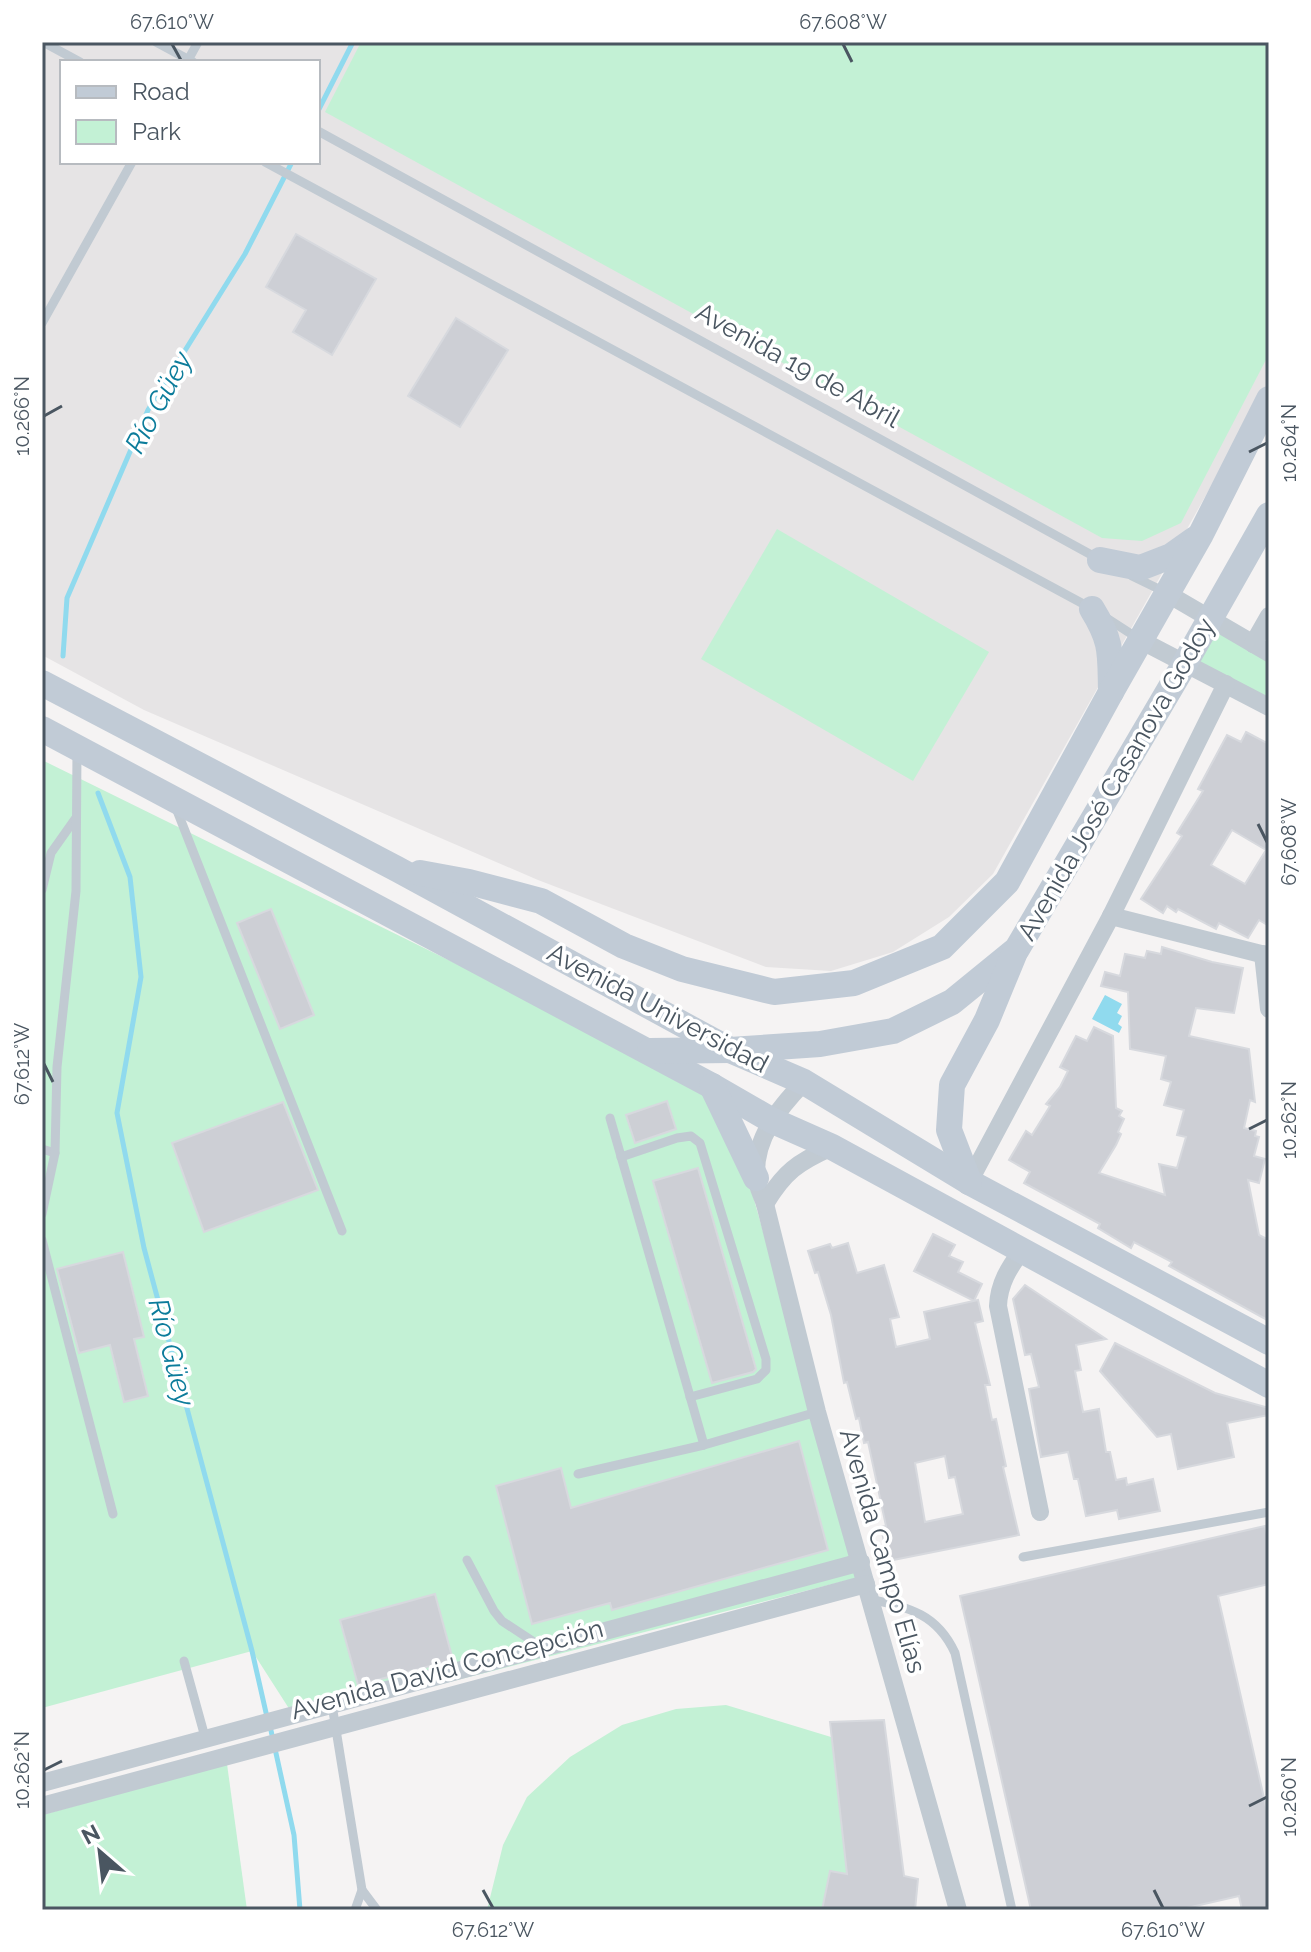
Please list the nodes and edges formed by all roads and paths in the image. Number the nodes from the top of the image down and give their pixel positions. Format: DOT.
graph roads {
  1 [pos="43,42"];
  2 [pos="156,42"];
  3 [pos="76,60"];
  4 [pos="187,60"];
  5 [pos="320,132"];
  6 [pos="131,164"];
  7 [pos="269,164"];
  8 [pos="42,323"];
  9 [pos="1269,399"];
  10 [pos="1269,515"];
  11 [pos="1201,534"];
  12 [pos="1100,560"];
  13 [pos="1168,594"];
  14 [pos="1092,609"];
  15 [pos="1269,616"];
  16 [pos="1210,619"];
  17 [pos="1142,641"];
  18 [pos="1261,648"];
  19 [pos="1185,663"];
  20 [pos="42,683"];
  21 [pos="1226,684"];
  22 [pos="1111,692"];
  23 [pos="1269,707"];
  24 [pos="42,729"];
  25 [pos="78,747"];
  26 [pos="171,797"];
  27 [pos="75,819"];
  28 [pos="397,869"];
  29 [pos="42,890"];
  30 [pos="1111,916"];
  31 [pos="1017,949"];
  32 [pos="1266,955"];
  33 [pos="1269,1009"];
  34 [pos="730,1050"];
  35 [pos="647,1051"];
  36 [pos="804,1082"];
  37 [pos="712,1086"];
  38 [pos="610,1118"];
  39 [pos="771,1120"];
  40 [pos="832,1147"];
  41 [pos="42,1149"];
  42 [pos="55,1153"];
  43 [pos="621,1157"];
  44 [pos="756,1178"];
  45 [pos="969,1182"];
  46 [pos="765,1204"];
  47 [pos="42,1214"];
  48 [pos="342,1231"];
  49 [pos="42,1240"];
  50 [pos="1022,1250"];
  51 [pos="1269,1342"];
  52 [pos="1269,1385"];
  53 [pos="690,1397"];
  54 [pos="817,1412"];
  55 [pos="704,1445"];
  56 [pos="578,1474"];
  57 [pos="1040,1512"];
  58 [pos="1269,1512"];
  59 [pos="113,1514"];
  60 [pos="1023,1557"];
  61 [pos="467,1560"];
  62 [pos="861,1562"];
  63 [pos="868,1591"];
  64 [pos="542,1648"];
  65 [pos="184,1661"];
  66 [pos="332,1705"];
  67 [pos="335,1726"];
  68 [pos="205,1737"];
  69 [pos="42,1783"];
  70 [pos="42,1806"];
  71 [pos="362,1890"];
  72 [pos="355,1910"];
  73 [pos="377,1910"];
  74 [pos="958,1910"];
  75 [pos="1012,1910"];
  1 -- 3 [label="lane"];
  2 -- 4 [label="lane"];
  5 -- 12 [label="lane, Avenida 19 de Abril"];
  6 -- 8 [label="lane"];
  7 -- 14 [label="lane"];
  9 -- 11 [label="street, Avenida José Casanova Godoy"];
  10 -- 16 [label="street, Avenida José Casanova Godoy"];
  11 -- 12 [label="street"];
  11 -- 13 [label="street, Avenida José Casanova Godoy"];
  12 -- 13 [label="lane, Avenida 19 de Abril"];
  13 -- 16 [label="street, Avenida 19 de Abril"];
  13 -- 17 [label="street, Avenida José Casanova Godoy"];
  14 -- 17 [label="lane"];
  14 -- 22 [label="street"];
  15 -- 18 [label="street"];
  16 -- 18 [label="street, Avenida 19 de Abril"];
  16 -- 19 [label="street, Avenida José Casanova Godoy"];
  17 -- 19 [label="street"];
  17 -- 22 [label="street, Avenida José Casanova Godoy"];
  19 -- 21 [label="street"];
  19 -- 31 [label="street, Avenida José Casanova Godoy"];
  20 -- 28 [label="street, Avenida Universidad"];
  21 -- 23 [label="street"];
  21 -- 30 [label="street"];
  22 -- 28 [label="street, Avenida José Casanova Godoy"];
  24 -- 25 [label="street, Avenida Universidad"];
  25 -- 26 [label="street, Avenida Universidad"];
  25 -- 27 [label="lane"];
  26 -- 35 [label="street, Avenida Universidad"];
  26 -- 48 [label="lane"];
  27 -- 29 [label="lane"];
  27 -- 42 [label="lane"];
  28 -- 34 [label="street, Avenida Universidad"];
  30 -- 32 [label="street"];
  30 -- 45 [label="street"];
  31 -- 34 [label="street, Avenida José Casanova Godoy"];
  31 -- 45 [label="street"];
  32 -- 33 [label="street"];
  34 -- 35 [label="street, Avenida José Casanova Godoy"];
  34 -- 36 [label="street, Avenida Universidad"];
  35 -- 37 [label="street, Avenida Universidad"];
  36 -- 39 [label="street"];
  36 -- 45 [label="street, Avenida Universidad"];
  37 -- 39 [label="street, Avenida Universidad"];
  37 -- 44 [label="street"];
  38 -- 43 [label="lane"];
  39 -- 40 [label="street, Avenida Universidad"];
  39 -- 44 [label="street"];
  40 -- 46 [label="street"];
  40 -- 50 [label="street, Avenida Universidad"];
  41 -- 42 [label="lane"];
  42 -- 47 [label="lane"];
  43 -- 53 [label="lane"];
  43 -- 53 [label="lane"];
  44 -- 46 [label="street, Avenida Campo Elías"];
  45 -- 51 [label="street, Avenida Universidad"];
  46 -- 54 [label="street, Avenida Campo Elías"];
  49 -- 59 [label="lane"];
  50 -- 52 [label="street, Avenida Universidad"];
  50 -- 57 [label="street"];
  53 -- 55 [label="lane"];
  54 -- 55 [label="lane"];
  54 -- 62 [label="street, Avenida Campo Elías"];
  55 -- 56 [label="lane"];
  58 -- 60 [label="lane"];
  61 -- 64 [label="lane"];
  62 -- 63 [label="street, Avenida Campo Elías"];
  62 -- 64 [label="street, Avenida David Concepción"];
  63 -- 67 [label="street, Avenida David Concepción"];
  63 -- 74 [label="street, Avenida Campo Elías"];
  63 -- 75 [label="lane"];
  64 -- 66 [label="street, Avenida David Concepción"];
  65 -- 68 [label="lane"];
  66 -- 67 [label="lane"];
  66 -- 68 [label="street, Avenida David Concepción"];
  67 -- 70 [label="street, Avenida David Concepción"];
  67 -- 71 [label="lane"];
  68 -- 69 [label="street, Avenida David Concepción"];
  71 -- 72 [label="lane"];
  71 -- 73 [label="lane"];
}
